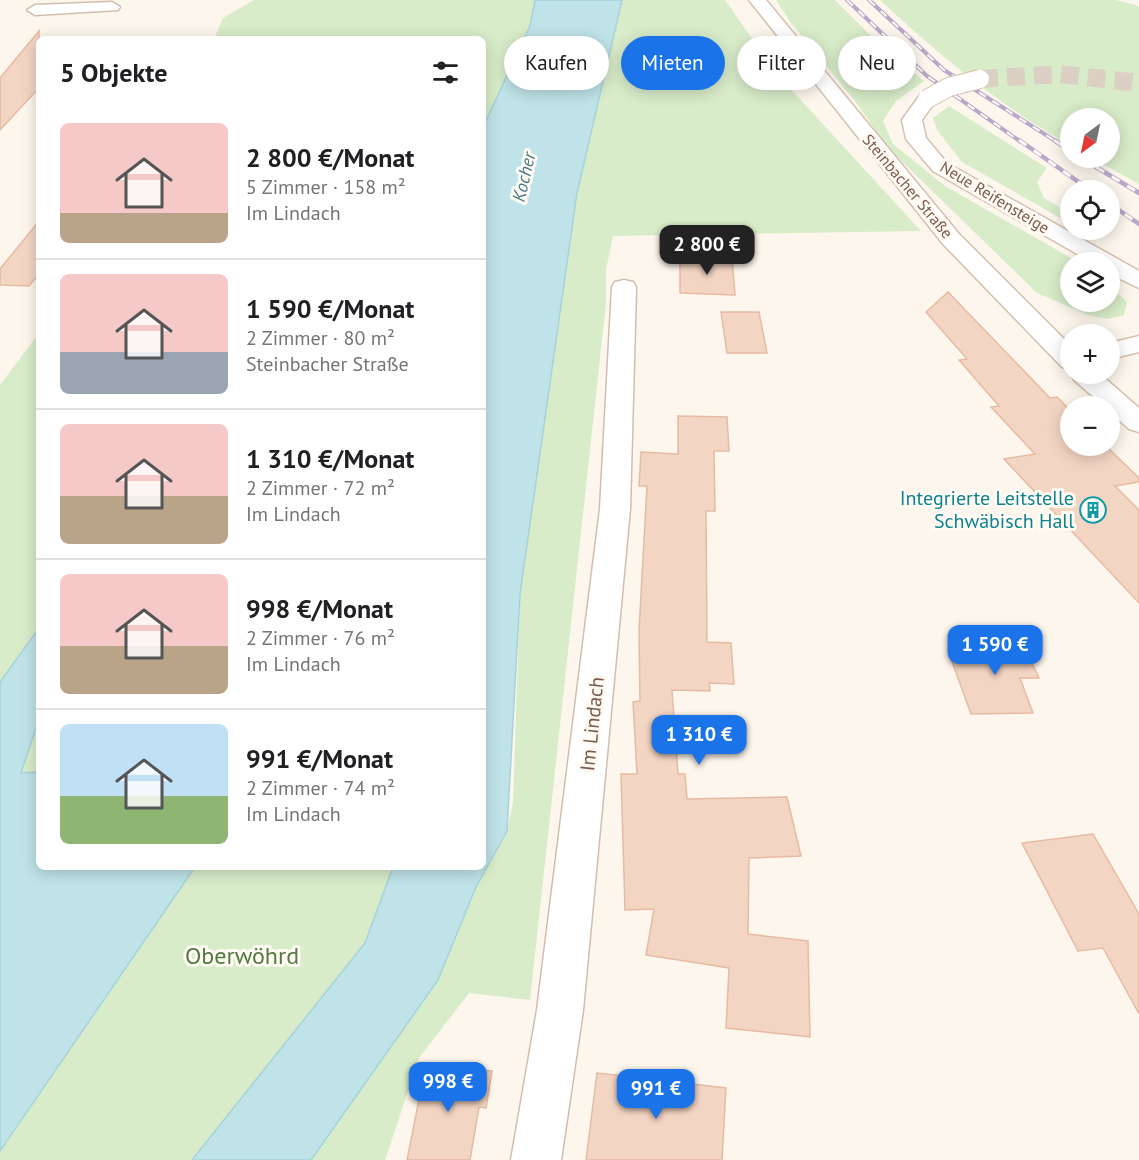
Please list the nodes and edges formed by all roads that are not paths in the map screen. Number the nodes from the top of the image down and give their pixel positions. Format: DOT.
graph roads {
  1 [pos="757,0"];
  2 [pos="114,3"];
  3 [pos="35,10"];
  4 [pos="101,26"];
  5 [pos="980,79"];
  6 [pos="1089,252"];
  7 [pos="1120,270"];
  8 [pos="1139,281"];
  9 [pos="624,286"];
  10 [pos="1139,344"];
  11 [pos="1120,349"];
  12 [pos="1060,351"];
  13 [pos="1095,384"];
  14 [pos="1139,423"];
  15 [pos="536,1160"];
  1 -- 12 [label="main road, Steinbacher Straße"];
  2 -- 3 [label="main road"];
  2 -- 4 [label="main road"];
  5 -- 6 [label="main road, Neue Reifensteige, bridge"];
  7 -- 8 [label="main road, Neue Reifensteige"];
  9 -- 15 [label="main road, Im Lindach"];
  10 -- 11 [label="main road"];
  13 -- 14 [label="main road"];
}
